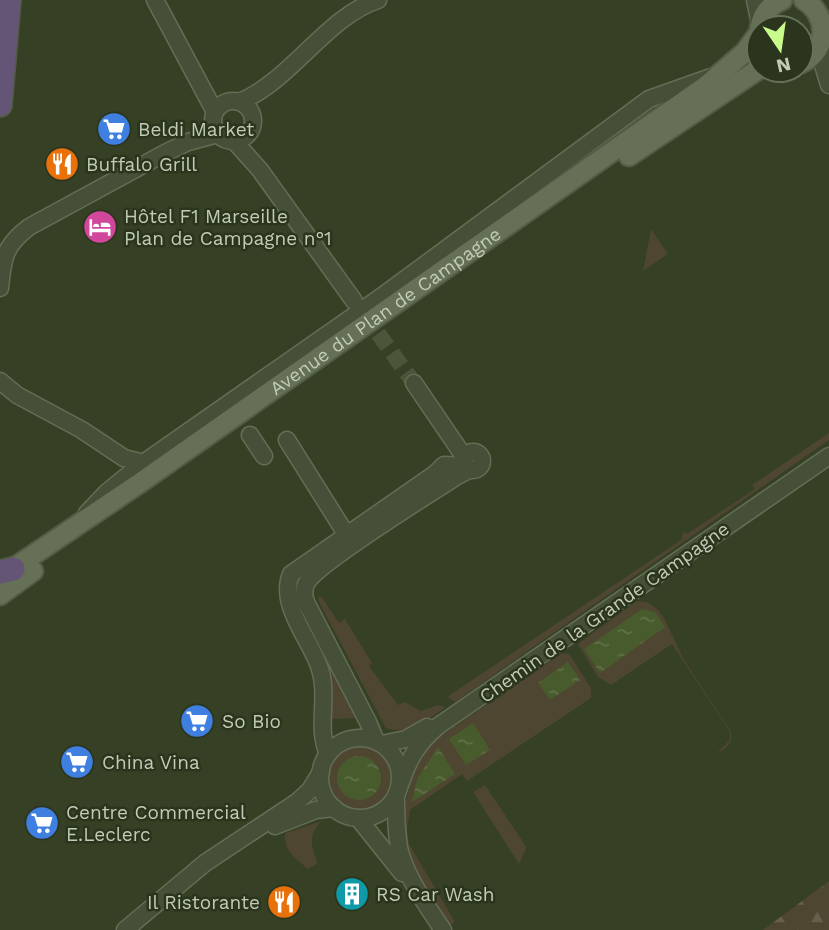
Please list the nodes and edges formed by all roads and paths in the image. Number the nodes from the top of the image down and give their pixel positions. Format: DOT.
graph roads {
  1 [pos="9,0"];
  2 [pos="155,0"];
  3 [pos="378,0"];
  4 [pos="782,0"];
  5 [pos="804,0"];
  6 [pos="766,14"];
  7 [pos="826,33"];
  8 [pos="745,52"];
  9 [pos="815,54"];
  10 [pos="190,61"];
  11 [pos="815,72"];
  12 [pos="720,75"];
  13 [pos="745,78"];
  14 [pos="829,87"];
  15 [pos="264,89"];
  16 [pos="234,102"];
  17 [pos="0,105"];
  18 [pos="252,113"];
  19 [pos="215,123"];
  20 [pos="251,130"];
  21 [pos="234,141"];
  22 [pos="260,170"];
  23 [pos="0,288"];
  24 [pos="354,301"];
  25 [pos="0,381"];
  26 [pos="414,383"];
  27 [pos="250,435"];
  28 [pos="287,440"];
  29 [pos="107,446"];
  30 [pos="829,449"];
  31 [pos="264,456"];
  32 [pos="829,456"];
  33 [pos="466,458"];
  34 [pos="144,463"];
  35 [pos="116,484"];
  36 [pos="73,529"];
  37 [pos="346,534"];
  38 [pos="4,573"];
  39 [pos="0,595"];
  40 [pos="379,743"];
  41 [pos="328,754"];
  42 [pos="321,772"];
  43 [pos="398,791"];
  44 [pos="334,808"];
  45 [pos="358,818"];
  46 [pos="425,902"];
  47 [pos="124,930"];
  48 [pos="136,930"];
  49 [pos="443,930"];
  1 -- 17 [label="highway"];
  2 -- 10 [label="street"];
  3 -- 15 [label="street"];
  4 -- 6 [label="main road, Avenue du Plan de Campagne"];
  5 -- 7 [label="main road"];
  7 -- 9 [label="main road"];
  7 -- 14 [label="street"];
  8 -- 12 [label="main road, Avenue du Plan de Campagne"];
  10 -- 16 [label="street"];
  10 -- 19 [label="street"];
  11 -- 14 [label="street"];
  12 -- 34 [label="street"];
  12 -- 36 [label="main road, Avenue du Plan de Campagne"];
  13 -- 39 [label="main road, Avenue du Plan de Campagne"];
  15 -- 16 [label="street"];
  15 -- 18 [label="street"];
  16 -- 18 [label="street"];
  16 -- 19 [label="street"];
  18 -- 20 [label="street"];
  19 -- 21 [label="street"];
  19 -- 23 [label="street"];
  20 -- 21 [label="street"];
  20 -- 22 [label="street"];
  21 -- 22 [label="street"];
  22 -- 24 [label="street"];
  25 -- 29 [label="street"];
  26 -- 33 [label="street"];
  27 -- 31 [label="street"];
  28 -- 37 [label="street"];
  29 -- 34 [label="street"];
  29 -- 35 [label="street"];
  30 -- 40 [label="street, Chemin de la Grande Campagne"];
  32 -- 43 [label="street, Chemin de la Grande Campagne"];
  33 -- 37 [label="street"];
  33 -- 40 [label="street"];
  34 -- 35 [label="street"];
  35 -- 36 [label="street"];
  36 -- 38 [label="main road, Avenue du Plan de Campagne"];
  37 -- 41 [label="street"];
  40 -- 41 [label="street"];
  40 -- 43 [label="street"];
  41 -- 42 [label="street"];
  42 -- 44 [label="street"];
  42 -- 47 [label="street"];
  43 -- 45 [label="street"];
  43 -- 46 [label="street"];
  44 -- 45 [label="street"];
  44 -- 48 [label="street"];
  45 -- 46 [label="street"];
  46 -- 49 [label="street"];
}
